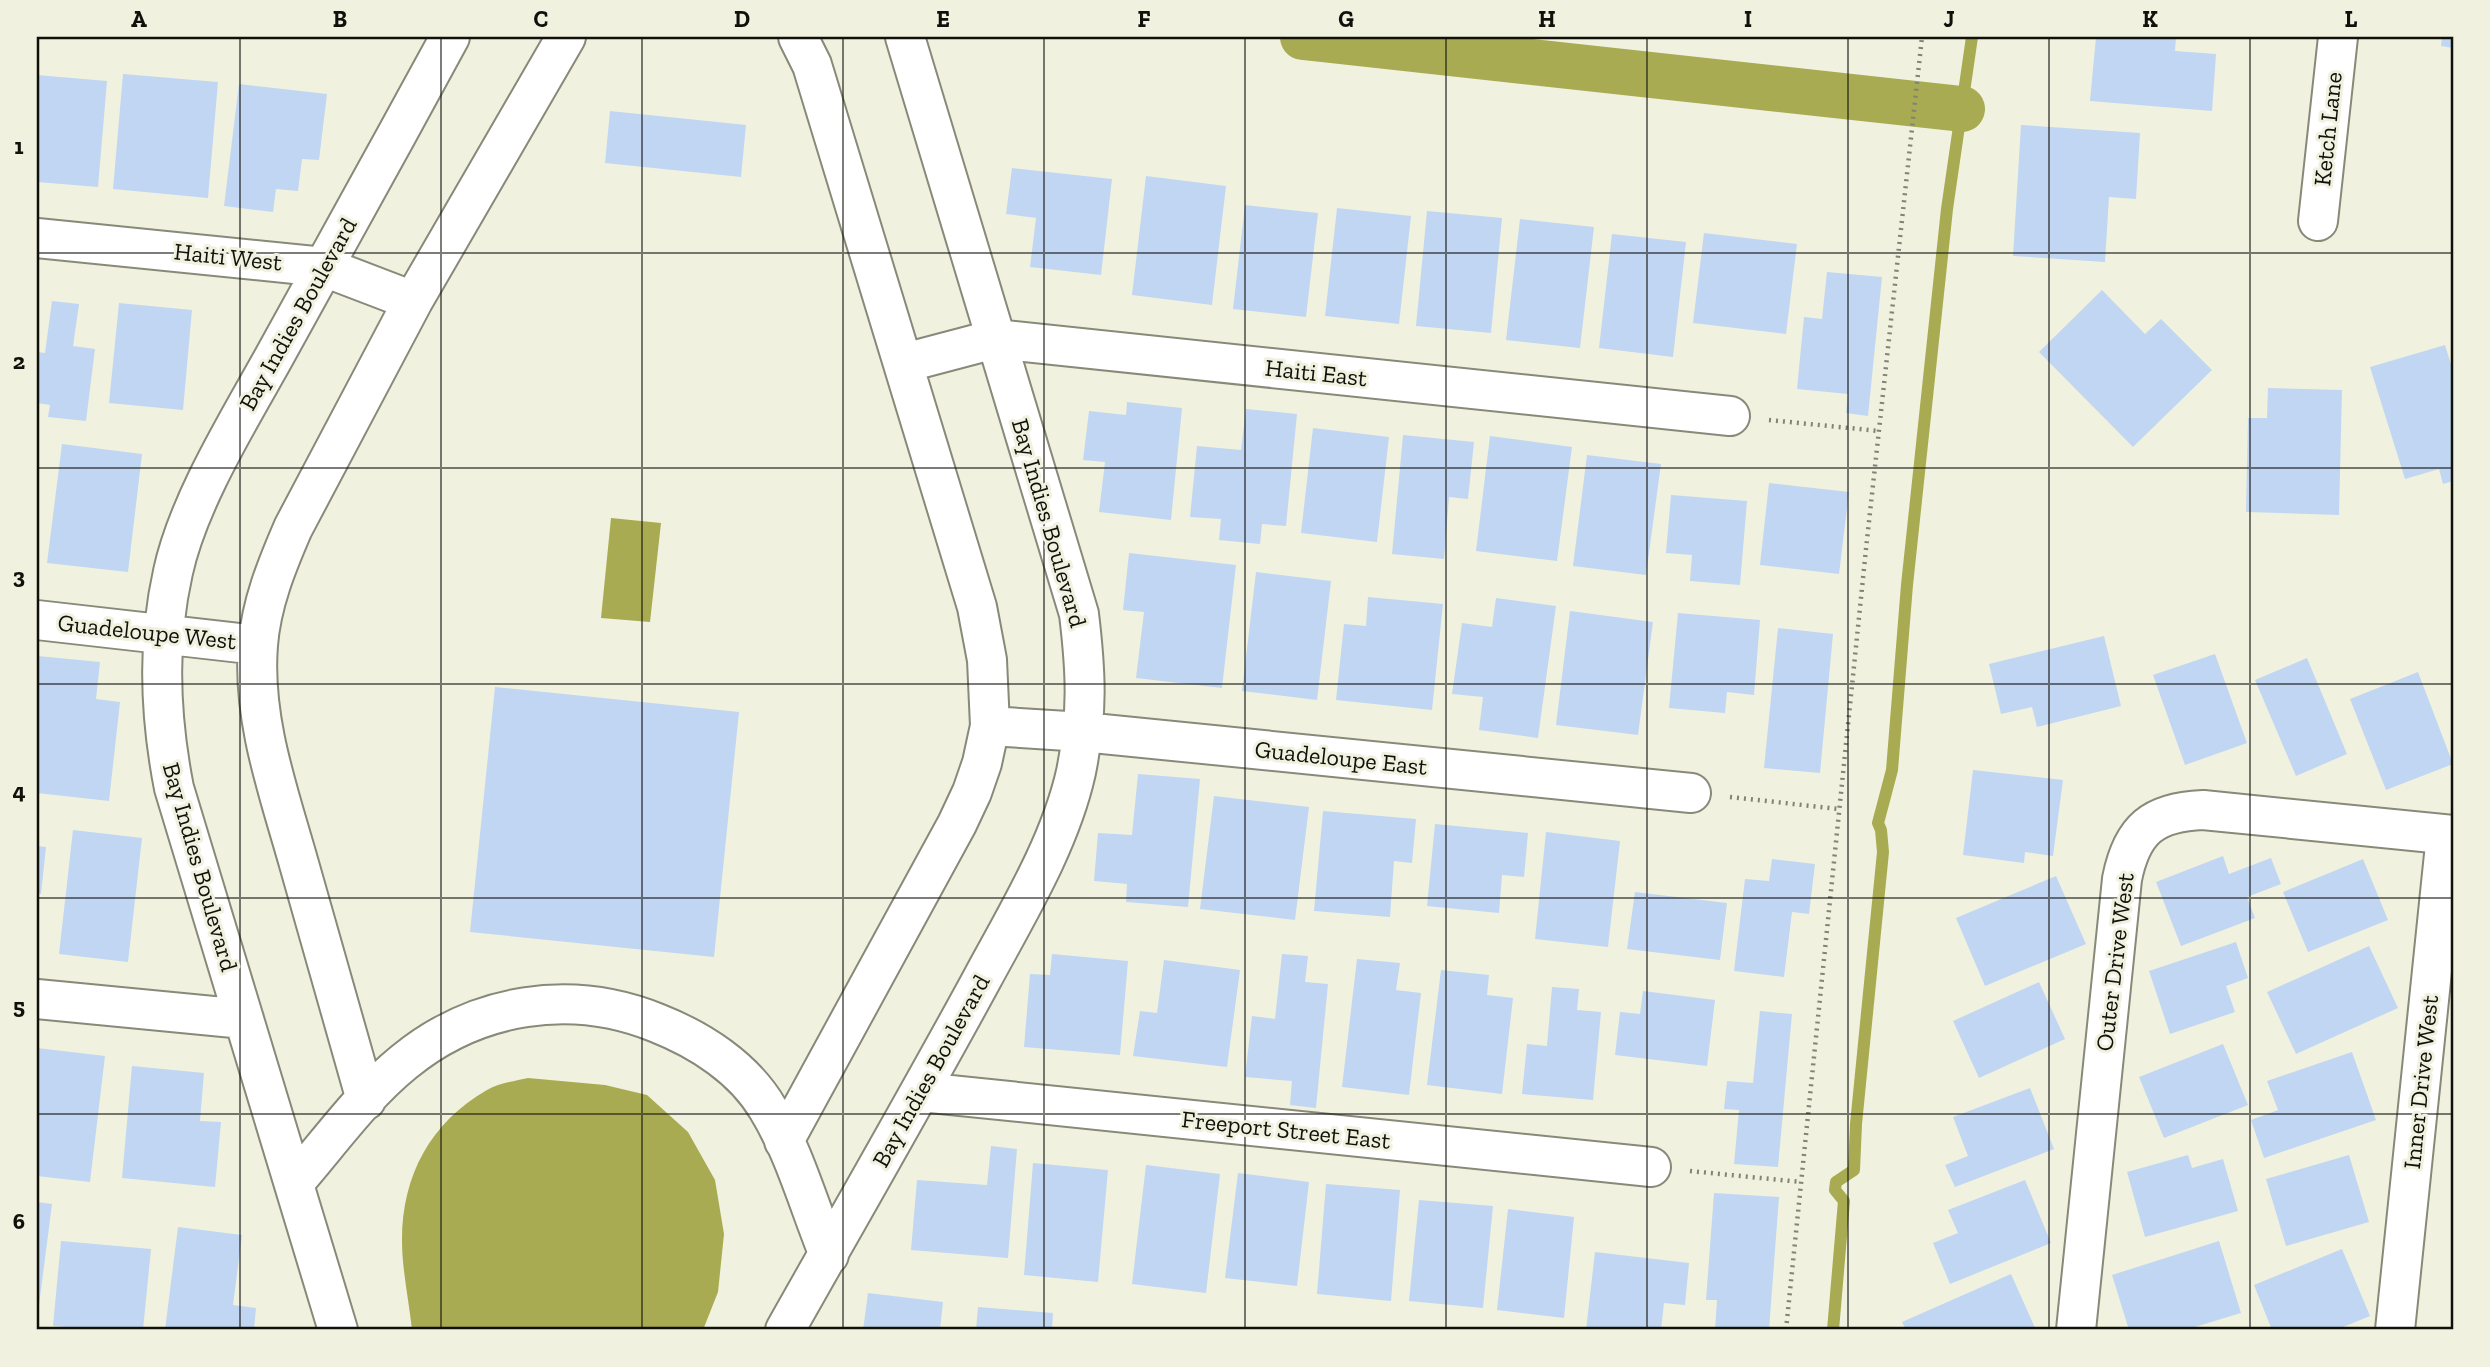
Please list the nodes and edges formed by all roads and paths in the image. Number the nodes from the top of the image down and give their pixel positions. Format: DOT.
graph roads {
  1 [pos="450,37"];
  2 [pos="566,37"];
  3 [pos="798,37"];
  4 [pos="905,37"];
  5 [pos="2338,37"];
  6 [pos="1922,39"];
  7 [pos="2318,221"];
  8 [pos="37,238"];
  9 [pos="324,267"];
  10 [pos="413,301"];
  11 [pos="995,339"];
  12 [pos="904,363"];
  13 [pos="1730,416"];
  14 [pos="1879,431"];
  15 [pos="37,620"];
  16 [pos="164,633"];
  17 [pos="258,645"];
  18 [pos="990,726"];
  19 [pos="1083,732"];
  20 [pos="1691,793"];
  21 [pos="1839,808"];
  22 [pos="2450,835"];
  23 [pos="37,999"];
  24 [pos="244,1019"];
  25 [pos="921,1092"];
  26 [pos="366,1100"];
  27 [pos="784,1141"];
  28 [pos="1651,1167"];
  29 [pos="1801,1182"];
  30 [pos="294,1183"];
  31 [pos="828,1255"];
  32 [pos="338,1330"];
  33 [pos="785,1330"];
  34 [pos="1786,1330"];
  35 [pos="2076,1330"];
  36 [pos="2395,1330"];
  1 -- 9 [label="street, Bay Indies Boulevard"];
  2 -- 10 [label="street"];
  3 -- 12 [label="street"];
  4 -- 11 [label="street, Bay Indies Boulevard"];
  5 -- 7 [label="street, Ketch Lane"];
  6 -- 14 [label="path"];
  8 -- 9 [label="street, Haiti West"];
  9 -- 10 [label="street, Haiti West"];
  9 -- 16 [label="street, Bay Indies Boulevard"];
  10 -- 17 [label="street"];
  11 -- 12 [label="street, Haiti East"];
  11 -- 13 [label="street, Haiti East"];
  11 -- 19 [label="street, Bay Indies Boulevard"];
  12 -- 18 [label="street"];
  13 -- 14 [label="path"];
  14 -- 21 [label="path"];
  15 -- 16 [label="street, Guadeloupe West"];
  16 -- 17 [label="street, Guadeloupe West"];
  16 -- 24 [label="street, Bay Indies Boulevard"];
  17 -- 26 [label="street"];
  18 -- 19 [label="street, Guadeloupe East"];
  18 -- 27 [label="street"];
  19 -- 20 [label="street, Guadeloupe East"];
  19 -- 25 [label="street, Bay Indies Boulevard"];
  20 -- 21 [label="path"];
  21 -- 29 [label="path"];
  22 -- 35 [label="street, Outer Drive West"];
  22 -- 36 [label="street, Inner Drive West"];
  23 -- 24 [label="street"];
  24 -- 30 [label="street, Bay Indies Boulevard"];
  25 -- 28 [label="street, Freeport Street East"];
  25 -- 31 [label="street, Bay Indies Boulevard"];
  26 -- 27 [label="street"];
  26 -- 30 [label="street"];
  27 -- 31 [label="street"];
  28 -- 29 [label="path"];
  29 -- 34 [label="path"];
  30 -- 32 [label="street, Bay Indies Boulevard"];
  31 -- 33 [label="street, Bay Indies Boulevard"];
}
